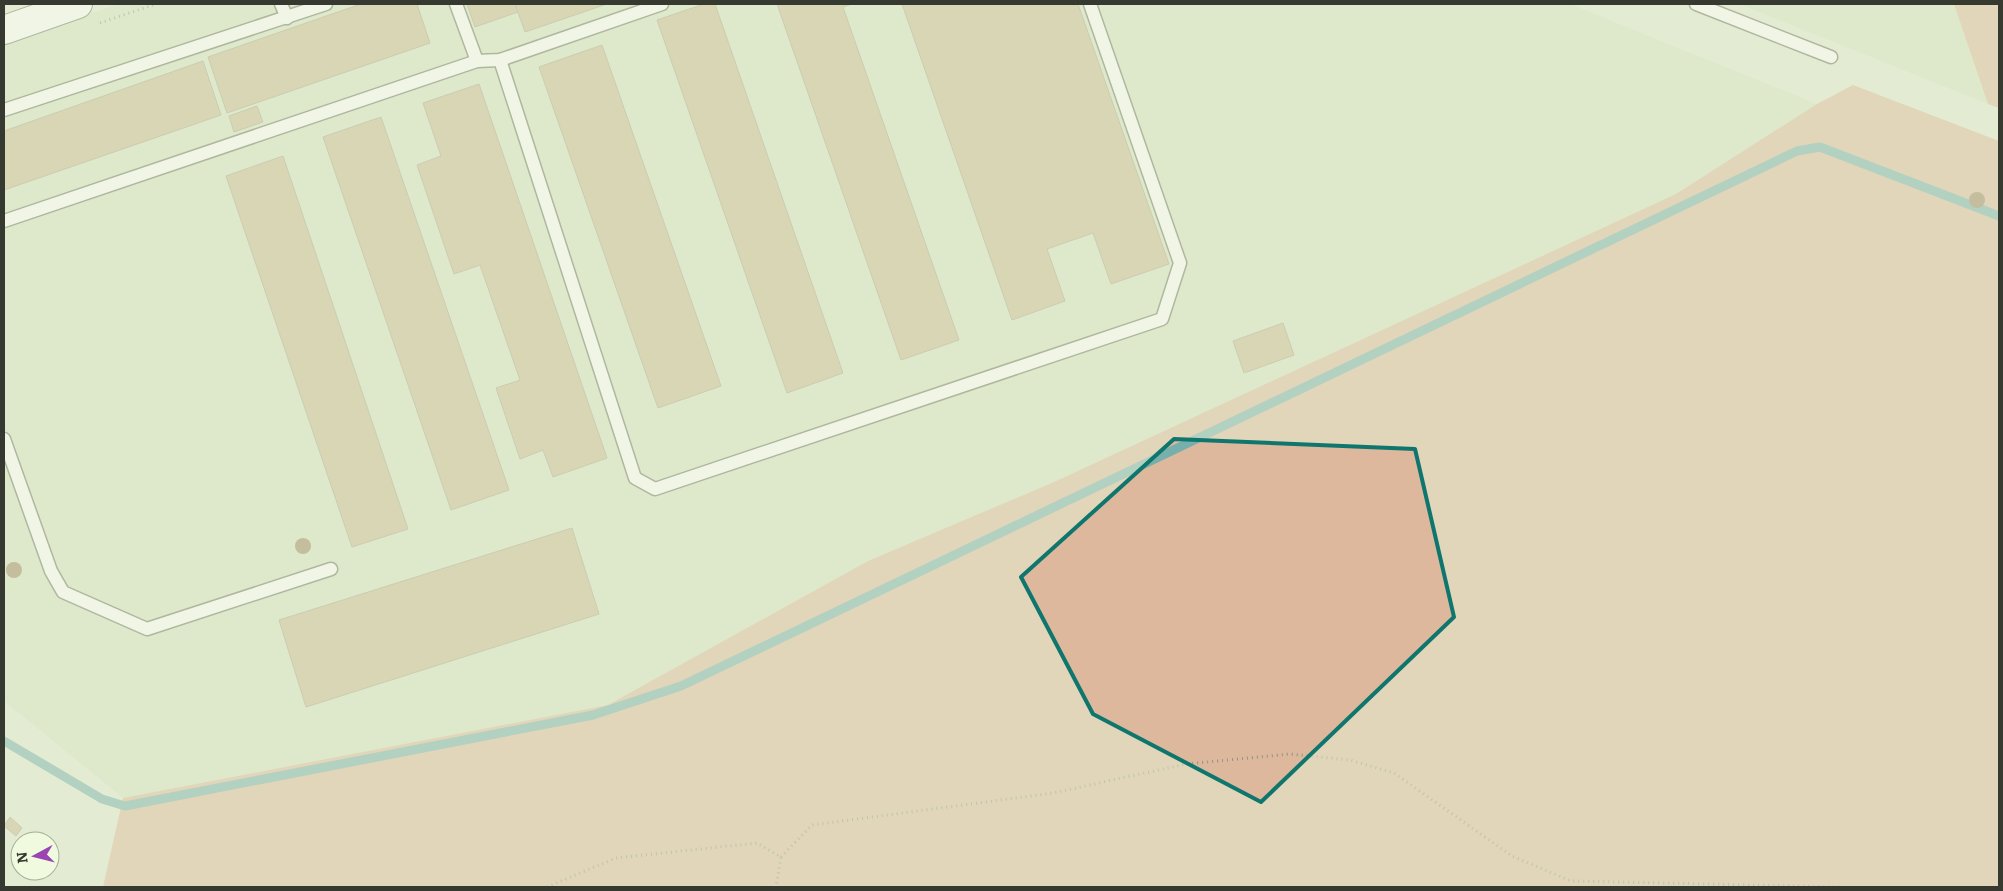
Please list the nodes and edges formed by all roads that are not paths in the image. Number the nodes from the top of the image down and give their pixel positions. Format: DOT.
graph roads {
  1 [pos="78,4"];
  2 [pos="281,4"];
  3 [pos="326,4"];
  4 [pos="456,4"];
  5 [pos="662,4"];
  6 [pos="1090,4"];
  7 [pos="1696,4"];
  8 [pos="287,18"];
  9 [pos="4,30"];
  10 [pos="1831,58"];
  11 [pos="500,60"];
  12 [pos="476,61"];
  13 [pos="4,110"];
  14 [pos="4,221"];
  15 [pos="4,439"];
  16 [pos="331,569"];
  1 -- 9 [label="street"];
  2 -- 8 [label="lane"];
  3 -- 8 [label="lane"];
  4 -- 12 [label="lane"];
  5 -- 11 [label="lane"];
  6 -- 11 [label="lane"];
  7 -- 10 [label="lane"];
  8 -- 13 [label="lane"];
  11 -- 12 [label="lane"];
  12 -- 14 [label="lane"];
  15 -- 16 [label="lane"];
}
